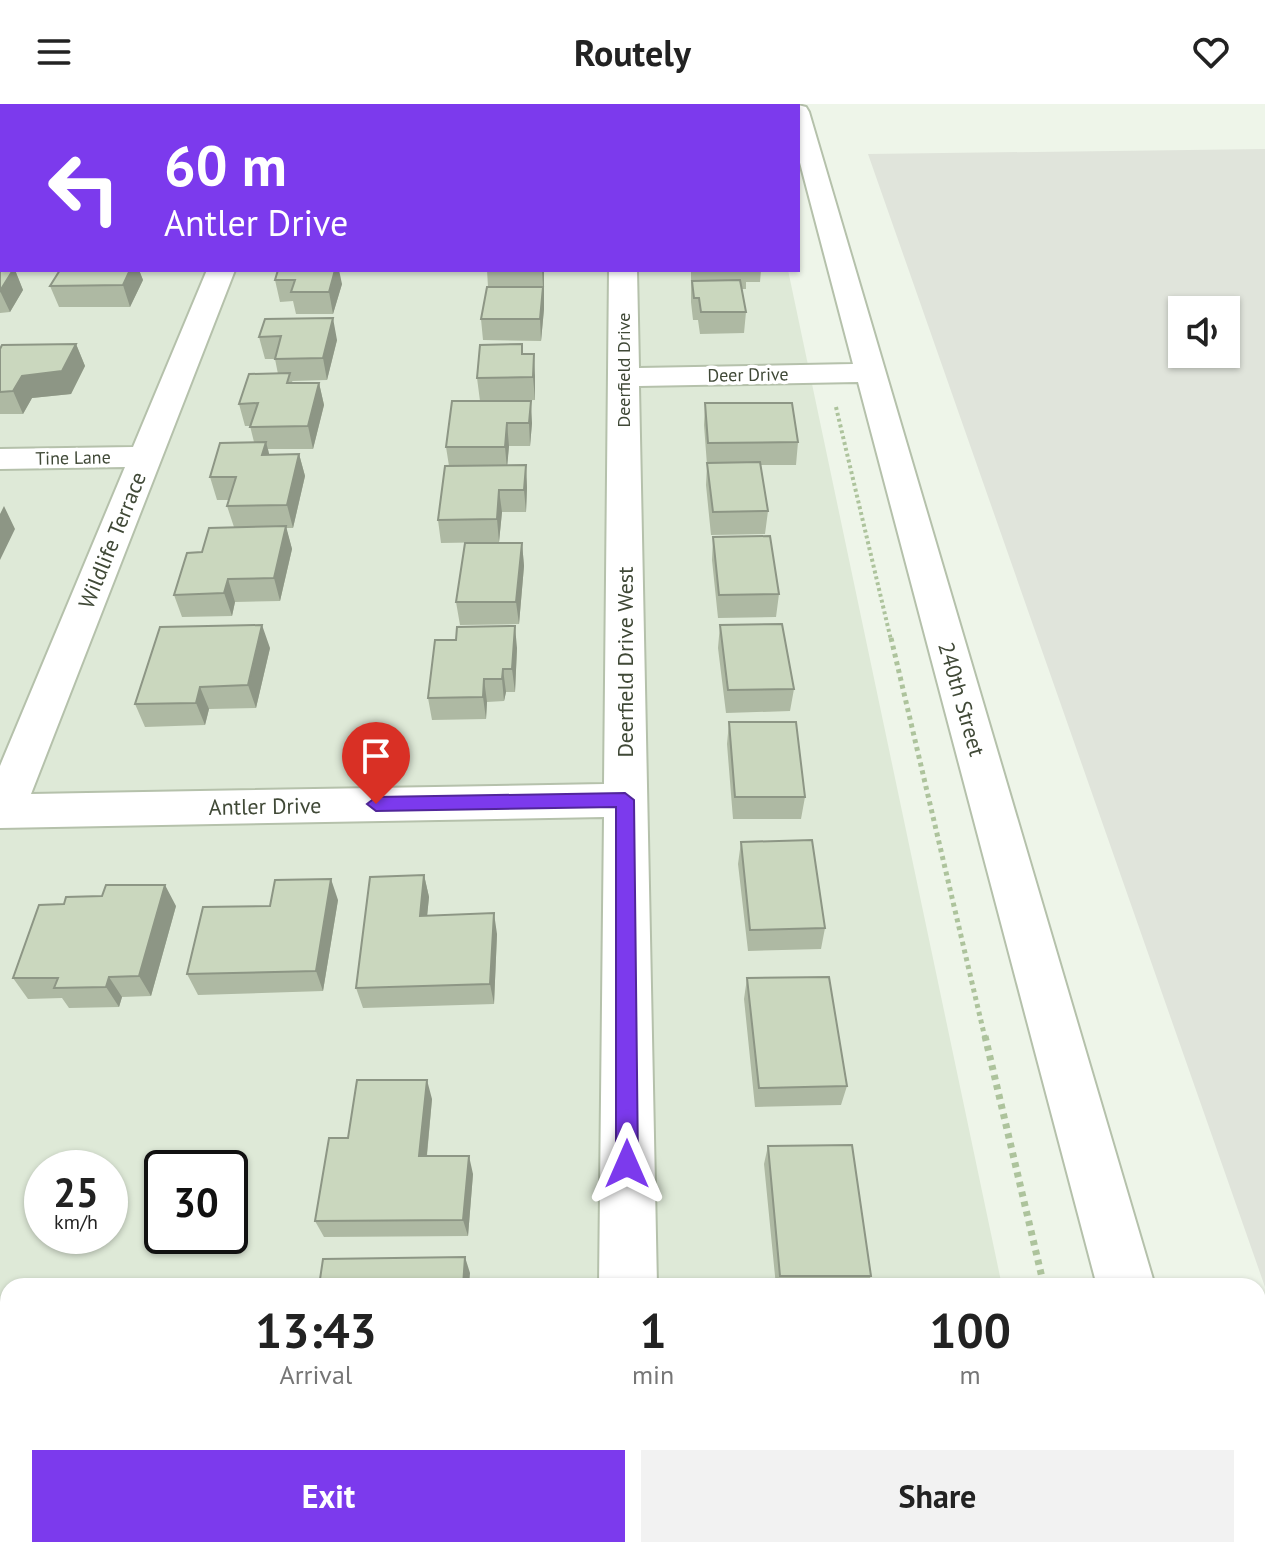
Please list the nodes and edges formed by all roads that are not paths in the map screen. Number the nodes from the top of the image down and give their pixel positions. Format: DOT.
graph roads {
  1 [pos="800,119"];
  2 [pos="220,272"];
  3 [pos="623,272"];
  4 [pos="871,373"];
  5 [pos="624,377"];
  6 [pos="146,457"];
  7 [pos="0,459"];
  8 [pos="624,470"];
  9 [pos="625,800"];
  10 [pos="2,811"];
  11 [pos="628,1278"];
  12 [pos="1124,1278"];
  1 -- 4 [label="street, 240th Street"];
  2 -- 6 [label="street, Wildlife Terrace"];
  3 -- 5 [label="street, Deerfield Drive"];
  4 -- 5 [label="street, Deer Drive"];
  4 -- 12 [label="street, 240th Street"];
  5 -- 8 [label="street, Deerfield Drive"];
  6 -- 7 [label="street, Tine Lane"];
  6 -- 10 [label="street, Wildlife Terrace"];
  8 -- 9 [label="street, Deerfield Drive West"];
  9 -- 10 [label="street, Antler Drive"];
  9 -- 11 [label="street, Deerfield Drive West"];
}
